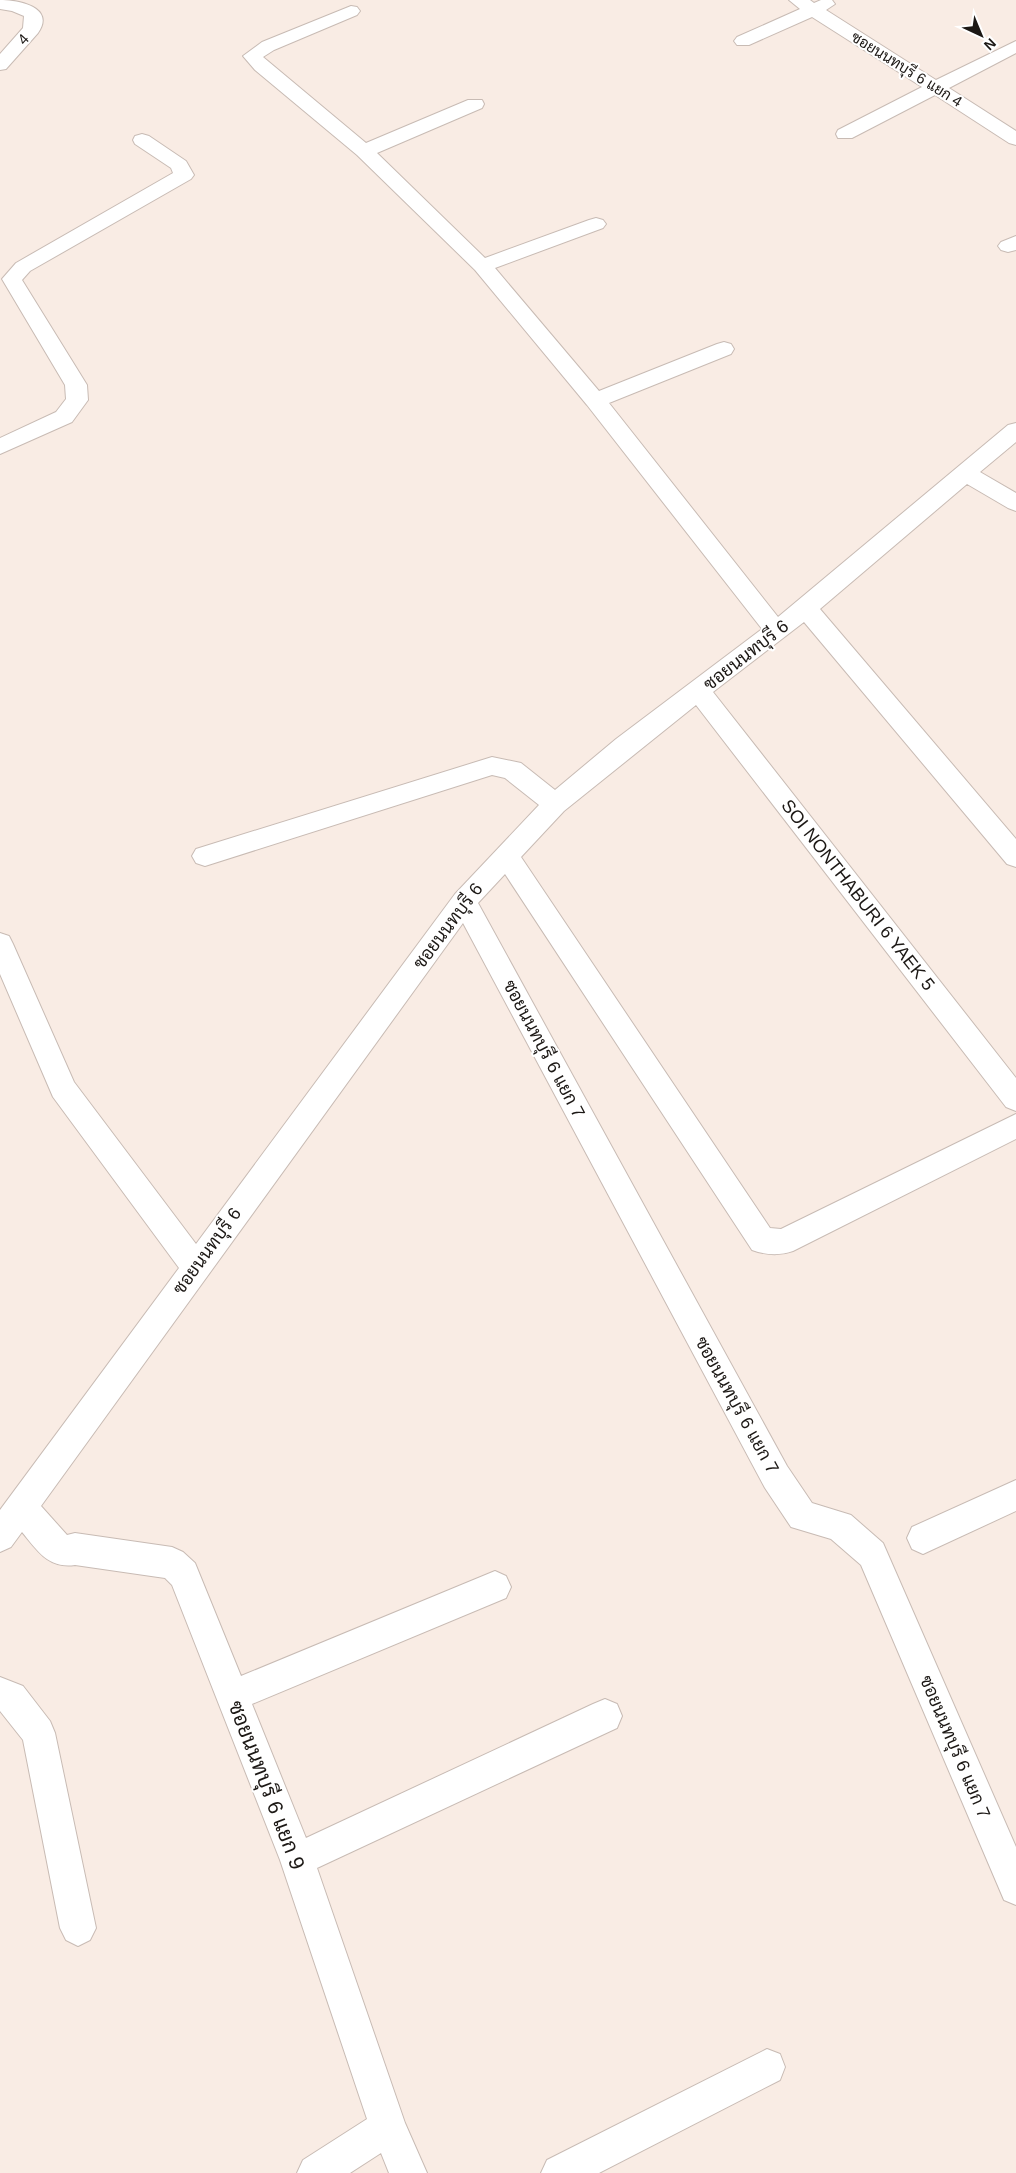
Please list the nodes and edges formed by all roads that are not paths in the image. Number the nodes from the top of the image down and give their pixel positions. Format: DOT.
graph roads {
  1 [pos="798,0"];
  2 [pos="834,0"];
  3 [pos="0,4"];
  4 [pos="814,10"];
  5 [pos="351,11"];
  6 [pos="743,41"];
  7 [pos="1016,46"];
  8 [pos="0,65"];
  9 [pos="937,88"];
  10 [pos="475,104"];
  11 [pos="845,134"];
  12 [pos="1016,139"];
  13 [pos="142,140"];
  14 [pos="364,151"];
  15 [pos="596,224"];
  16 [pos="482,266"];
  17 [pos="724,349"];
  18 [pos="595,400"];
  19 [pos="1016,430"];
  20 [pos="0,447"];
  21 [pos="965,473"];
  22 [pos="1016,503"];
  23 [pos="806,608"];
  24 [pos="777,632"];
  25 [pos="699,691"];
  26 [pos="555,804"];
  27 [pos="506,855"];
  28 [pos="205,856"];
  29 [pos="1016,857"];
  30 [pos="464,901"];
  31 [pos="0,944"];
  32 [pos="1016,1100"];
  33 [pos="1016,1126"];
  34 [pos="195,1266"];
  35 [pos="1016,1496"];
  36 [pos="22,1507"];
  37 [pos="0,1536"];
  38 [pos="922,1538"];
  39 [pos="495,1587"];
  40 [pos="0,1694"];
  41 [pos="232,1696"];
  42 [pos="605,1716"];
  43 [pos="297,1860"];
  44 [pos="1016,1888"];
  45 [pos="78,1928"];
  46 [pos="767,2067"];
  47 [pos="388,2127"];
  48 [pos="316,2173"];
  49 [pos="408,2173"];
  50 [pos="560,2173"];
  1 -- 4 [label="street, ซอยนนทบุรี 6 แยก 4"];
  2 -- 4 [label="street"];
  3 -- 8 [label="street, 4"];
  4 -- 6 [label="street"];
  4 -- 9 [label="street, ซอยนนทบุรี 6 แยก 4"];
  5 -- 14 [label="street"];
  7 -- 9 [label="street"];
  9 -- 11 [label="street"];
  9 -- 12 [label="street, ซอยนนทบุรี 6 แยก 4"];
  10 -- 14 [label="street"];
  13 -- 20 [label="street"];
  14 -- 16 [label="street"];
  15 -- 16 [label="street"];
  16 -- 18 [label="street"];
  17 -- 18 [label="street"];
  18 -- 24 [label="street"];
  19 -- 21 [label="street, ซอยนนทบุรี 6"];
  21 -- 22 [label="street"];
  21 -- 23 [label="street, ซอยนนทบุรี 6"];
  23 -- 24 [label="street, ซอยนนทบุรี 6"];
  23 -- 29 [label="street"];
  24 -- 25 [label="street, ซอยนนทบุรี 6"];
  25 -- 26 [label="street, ซอยนนทบุรี 6"];
  25 -- 32 [label="street, SOI NONTHABURI 6 YAEK 5"];
  26 -- 27 [label="street, ซอยนนทบุรี 6"];
  26 -- 28 [label="street"];
  27 -- 30 [label="street, ซอยนนทบุรี 6"];
  27 -- 33 [label="street"];
  30 -- 34 [label="street, ซอยนนทบุรี 6"];
  30 -- 44 [label="street, ซอยนนทบุรี 6 แยก 7"];
  31 -- 34 [label="street"];
  34 -- 36 [label="street, ซอยนนทบุรี 6"];
  35 -- 38 [label="street"];
  36 -- 37 [label="street, ซอยนนทบุรี 6"];
  36 -- 41 [label="street, ซอยนนทบุรี 6 แยก 9"];
  39 -- 41 [label="street"];
  40 -- 45 [label="street"];
  41 -- 43 [label="street, ซอยนนทบุรี 6 แยก 9"];
  42 -- 43 [label="street"];
  43 -- 47 [label="street, ซอยนนทบุรี 6 แยก 9"];
  46 -- 50 [label="street"];
  47 -- 48 [label="street"];
  47 -- 49 [label="street, ซอยนนทบุรี 6 แยก 9"];
}
